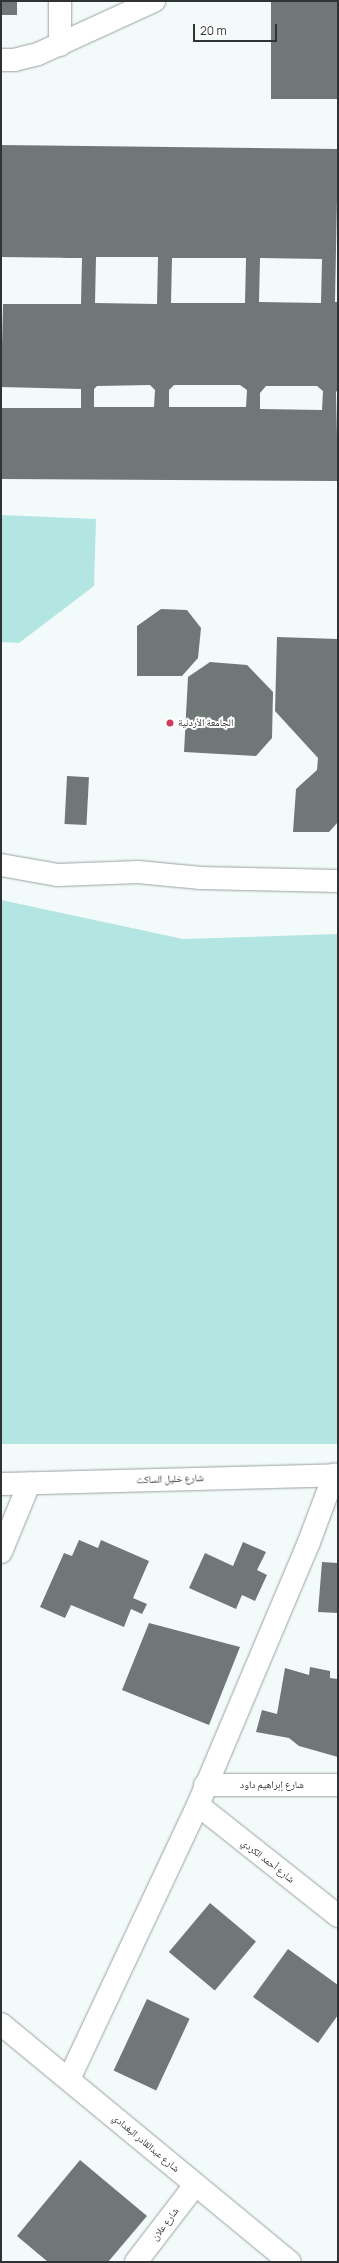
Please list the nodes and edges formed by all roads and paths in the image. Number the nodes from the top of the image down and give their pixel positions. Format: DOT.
graph roads {
  1 [pos="60,1"];
  2 [pos="154,1"];
  3 [pos="60,45"];
  4 [pos="1,60"];
  5 [pos="1,865"];
  6 [pos="338,881"];
  7 [pos="336,1475"];
  8 [pos="1,1484"];
  9 [pos="29,1484"];
  10 [pos="1,1552"];
  11 [pos="205,1785"];
  12 [pos="338,1785"];
  13 [pos="198,1805"];
  14 [pos="338,1916"];
  15 [pos="1,2024"];
  16 [pos="69,2078"];
  17 [pos="195,2185"];
  18 [pos="136,2262"];
  19 [pos="290,2262"];
  1 -- 3 [label="street"];
  2 -- 3 [label="street"];
  3 -- 4 [label="street"];
  5 -- 6 [label="street"];
  7 -- 9 [label="street, شارع خليل الساكت"];
  7 -- 11 [label="street"];
  8 -- 9 [label="street, شارع خليل الساكت"];
  9 -- 10 [label="street"];
  11 -- 12 [label="street, شارع إبراهيم داود"];
  11 -- 13 [label="street"];
  13 -- 14 [label="street, شارع أحمد الكردي"];
  13 -- 16 [label="street"];
  15 -- 16 [label="street, شارع عبدالقادر البغدادي"];
  16 -- 17 [label="street, شارع عبدالقادر البغدادي"];
  17 -- 18 [label="street, شارع علان"];
  17 -- 19 [label="street, شارع عبدالقادر البغدادي"];
}
